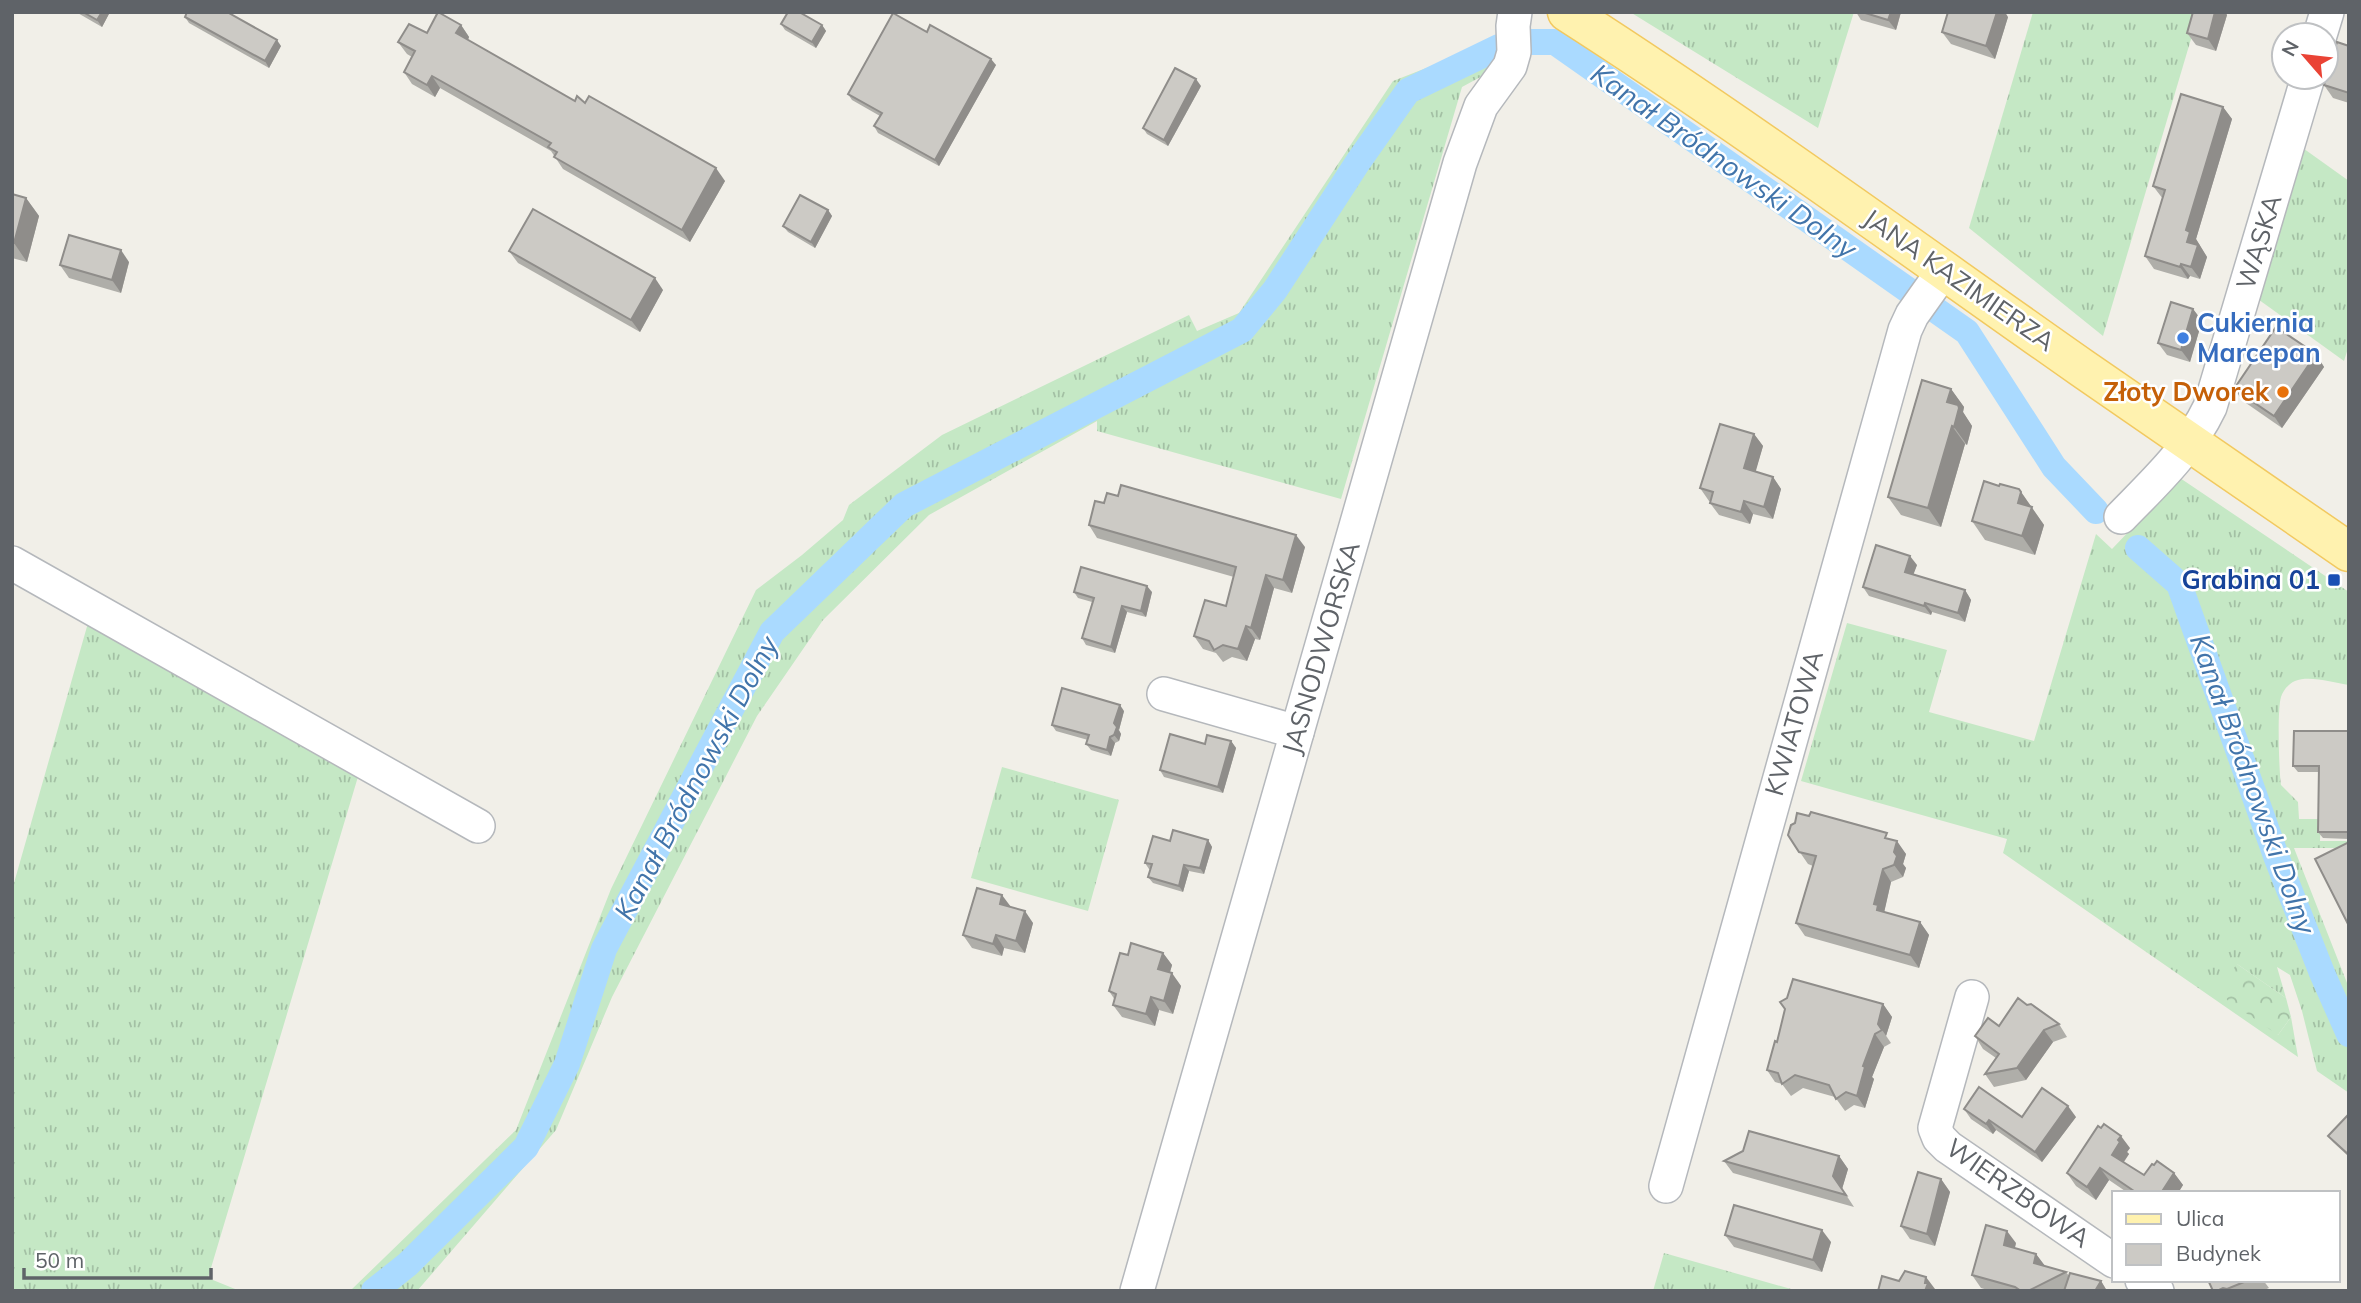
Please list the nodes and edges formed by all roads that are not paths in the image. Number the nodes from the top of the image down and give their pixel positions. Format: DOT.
graph roads {
  1 [pos="1515,12"];
  2 [pos="1567,12"];
  3 [pos="2304,91"];
  4 [pos="1944,270"];
  5 [pos="2190,443"];
  6 [pos="2121,517"];
  7 [pos="2349,552"];
  8 [pos="12,564"];
  9 [pos="1164,694"];
  10 [pos="1297,732"];
  11 [pos="478,826"];
  12 [pos="1972,997"];
  13 [pos="1667,1186"];
  14 [pos="2112,1260"];
  15 [pos="1137,1291"];
  1 -- 10 [label="street, JASNODWORSKA"];
  2 -- 4 [label="main road, JANA KAZIMIERZA"];
  3 -- 5 [label="street, WĄSKA"];
  4 -- 5 [label="main road, JANA KAZIMIERZA"];
  4 -- 13 [label="street, KWIATOWA"];
  5 -- 6 [label="street"];
  5 -- 7 [label="main road, JANA KAZIMIERZA"];
  8 -- 11 [label="street"];
  9 -- 10 [label="street"];
  10 -- 15 [label="street, JASNODWORSKA"];
  12 -- 14 [label="street, WIERZBOWA"];
}
